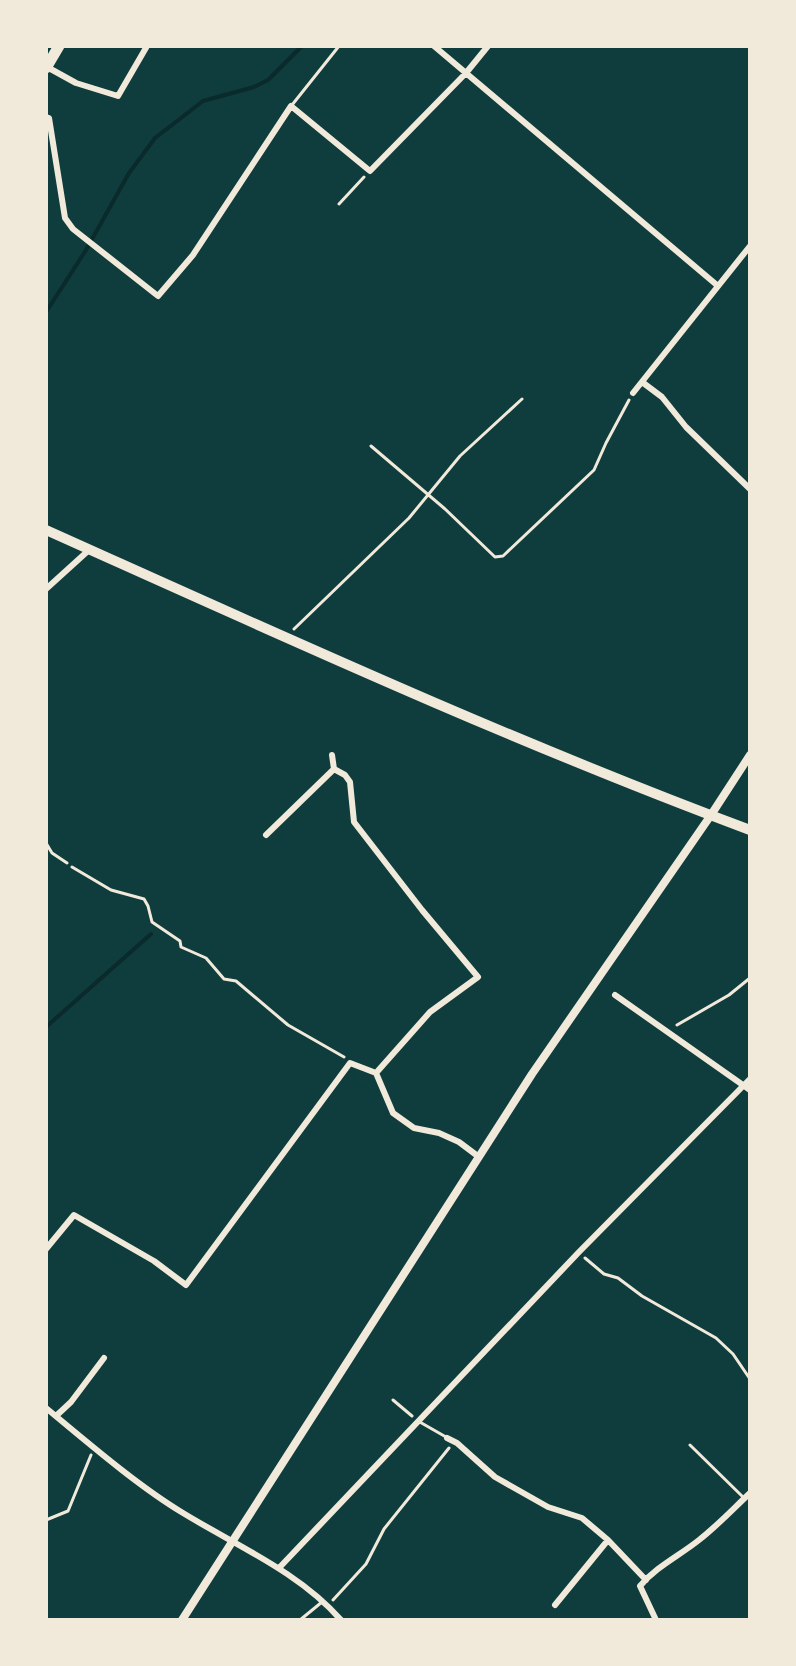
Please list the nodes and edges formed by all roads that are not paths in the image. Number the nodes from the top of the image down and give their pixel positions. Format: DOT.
graph roads {
  1 [pos="59,46"];
  2 [pos="147,46"];
  3 [pos="339,46"];
  4 [pos="434,46"];
  5 [pos="488,46"];
  6 [pos="46,67"];
  7 [pos="466,73"];
  8 [pos="291,106"];
  9 [pos="46,117"];
  10 [pos="750,246"];
  11 [pos="718,286"];
  12 [pos="642,382"];
  13 [pos="633,393"];
  14 [pos="750,489"];
  15 [pos="46,530"];
  16 [pos="89,550"];
  17 [pos="46,589"];
  18 [pos="332,755"];
  19 [pos="750,755"];
  20 [pos="334,769"];
  21 [pos="711,815"];
  22 [pos="750,830"];
  23 [pos="266,835"];
  24 [pos="46,843"];
  25 [pos="67,863"];
  26 [pos="615,995"];
  27 [pos="376,1073"];
  28 [pos="747,1082"];
  29 [pos="750,1090"];
  30 [pos="479,1157"];
  31 [pos="46,1249"];
  32 [pos="104,1358"];
  33 [pos="46,1408"];
  34 [pos="56,1416"];
  35 [pos="418,1421"];
  36 [pos="450,1440"];
  37 [pos="690,1445"];
  38 [pos="747,1496"];
  39 [pos="608,1540"];
  40 [pos="232,1541"];
  41 [pos="279,1568"];
  42 [pos="646,1580"];
  43 [pos="325,1604"];
  44 [pos="555,1605"];
  45 [pos="182,1620"];
  46 [pos="300,1620"];
  47 [pos="341,1620"];
  48 [pos="656,1620"];
  1 -- 6 [label="highway"];
  2 -- 6 [label="street"];
  3 -- 8 [label="lane"];
  4 -- 7 [label="street"];
  5 -- 7 [label="street"];
  7 -- 8 [label="street"];
  7 -- 11 [label="street"];
  8 -- 9 [label="street"];
  10 -- 11 [label="street"];
  11 -- 12 [label="street"];
  12 -- 13 [label="street"];
  12 -- 14 [label="street"];
  15 -- 16 [label="main road"];
  16 -- 17 [label="street"];
  16 -- 21 [label="main road"];
  18 -- 20 [label="street"];
  19 -- 21 [label="street"];
  20 -- 23 [label="street"];
  20 -- 27 [label="street"];
  21 -- 22 [label="main road"];
  21 -- 30 [label="street"];
  24 -- 25 [label="lane"];
  26 -- 28 [label="street"];
  27 -- 30 [label="street"];
  27 -- 31 [label="street"];
  28 -- 29 [label="street"];
  28 -- 35 [label="street"];
  30 -- 40 [label="street"];
  32 -- 34 [label="street"];
  33 -- 34 [label="street"];
  34 -- 40 [label="street"];
  35 -- 36 [label="lane"];
  35 -- 41 [label="street"];
  36 -- 39 [label="street"];
  37 -- 38 [label="lane"];
  38 -- 42 [label="street"];
  39 -- 42 [label="street"];
  39 -- 44 [label="street"];
  40 -- 41 [label="street"];
  40 -- 45 [label="street"];
  41 -- 43 [label="street"];
  42 -- 48 [label="street"];
  43 -- 46 [label="lane"];
  43 -- 47 [label="street"];
}
